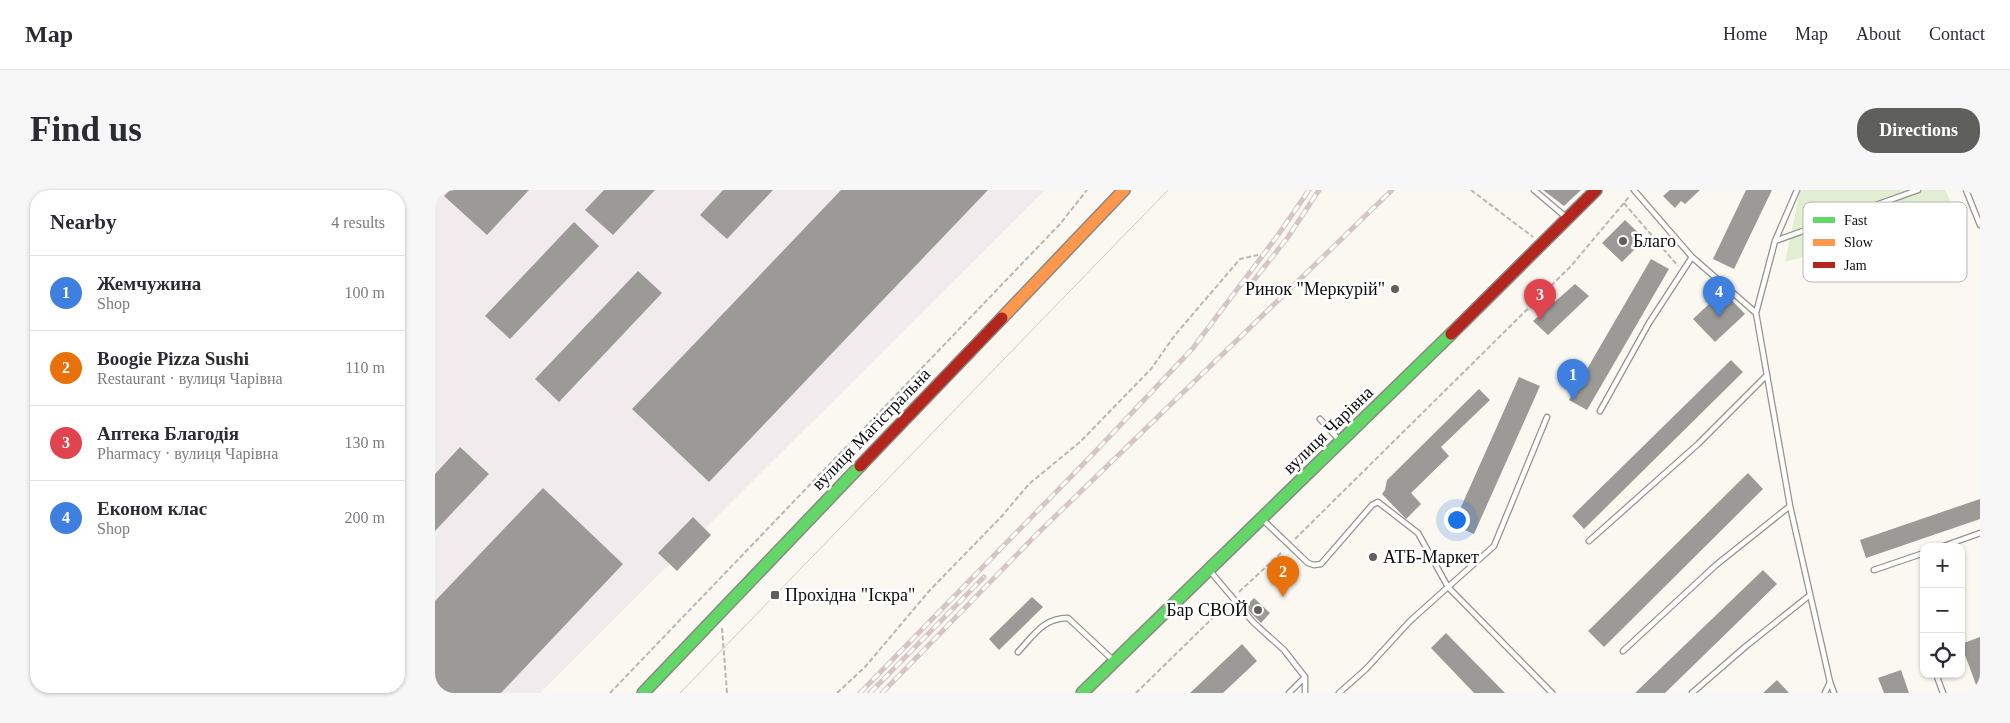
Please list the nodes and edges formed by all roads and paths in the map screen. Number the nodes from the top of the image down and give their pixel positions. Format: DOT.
graph roads {
  1 [pos="1087,190"];
  2 [pos="1124,190"];
  3 [pos="1471,190"];
  4 [pos="1534,190"];
  5 [pos="1596,190"];
  6 [pos="1634,190"];
  7 [pos="1797,190"];
  8 [pos="1918,190"];
  9 [pos="1966,190"];
  10 [pos="1884,202"];
  11 [pos="1624,203"];
  12 [pos="1568,219"];
  13 [pos="1980,225"];
  14 [pos="1803,231"];
  15 [pos="1775,241"];
  16 [pos="1543,245"];
  17 [pos="1258,255"];
  18 [pos="1692,257"];
  19 [pos="1683,271"];
  20 [pos="1756,313"];
  21 [pos="1767,375"];
  22 [pos="1600,411"];
  23 [pos="1547,417"];
  24 [pos="1320,419"];
  25 [pos="1341,442"];
  26 [pos="1791,506"];
  27 [pos="1261,518"];
  28 [pos="1980,533"];
  29 [pos="1589,540"];
  30 [pos="1952,543"];
  31 [pos="1289,545"];
  32 [pos="1920,554"];
  33 [pos="1209,570"];
  34 [pos="1874,570"];
  35 [pos="1447,587"];
  36 [pos="1810,595"];
  37 [pos="1233,598"];
  38 [pos="720,612"];
  39 [pos="1623,651"];
  40 [pos="1018,652"];
  41 [pos="1115,662"];
  42 [pos="1305,677"];
  43 [pos="1937,678"];
  44 [pos="1830,682"];
  45 [pos="610,693"];
  46 [pos="643,693"];
  47 [pos="727,693"];
  48 [pos="837,693"];
  49 [pos="1082,693"];
  50 [pos="1136,693"];
  51 [pos="1289,693"];
  52 [pos="1305,693"];
  53 [pos="1339,693"];
  54 [pos="1552,693"];
  55 [pos="1692,693"];
  56 [pos="1825,693"];
  57 [pos="1834,693"];
  58 [pos="1943,693"];
  1 -- 45 [label="path"];
  2 -- 38 [label="main road, вулиця Магістральна"];
  3 -- 16 [label="path"];
  4 -- 12 [label="lane"];
  5 -- 12 [label="main road, вулиця Чарівна"];
  6 -- 11 [label="path"];
  6 -- 18 [label="lane"];
  7 -- 15 [label="lane"];
  8 -- 10 [label="lane"];
  9 -- 13 [label="lane"];
  11 -- 19 [label="path"];
  11 -- 31 [label="path"];
  12 -- 16 [label="main road, вулиця Чарівна"];
  14 -- 15 [label="lane"];
  15 -- 20 [label="lane"];
  16 -- 25 [label="main road, вулиця Чарівна"];
  17 -- 48 [label="path"];
  18 -- 19 [label="lane"];
  18 -- 20 [label="lane"];
  19 -- 22 [label="lane"];
  20 -- 21 [label="lane"];
  21 -- 26 [label="lane"];
  21 -- 29 [label="lane"];
  23 -- 35 [label="lane"];
  24 -- 25 [label="lane"];
  25 -- 27 [label="main road, вулиця Чарівна"];
  26 -- 36 [label="lane"];
  26 -- 39 [label="lane"];
  27 -- 31 [label="lane"];
  27 -- 33 [label="main road, вулиця Чарівна"];
  28 -- 30 [label="lane"];
  31 -- 35 [label="lane"];
  31 -- 37 [label="path"];
  32 -- 34 [label="lane"];
  33 -- 37 [label="lane"];
  33 -- 41 [label="main road, вулиця Чарівна"];
  35 -- 53 [label="lane"];
  35 -- 54 [label="lane"];
  36 -- 44 [label="lane"];
  36 -- 55 [label="lane"];
  37 -- 42 [label="lane"];
  37 -- 50 [label="path"];
  38 -- 46 [label="main road, вулиця Магістральна"];
  38 -- 47 [label="path"];
  40 -- 41 [label="lane"];
  41 -- 49 [label="main road, вулиця Чарівна"];
  42 -- 51 [label="lane"];
  42 -- 52 [label="lane"];
  43 -- 58 [label="lane"];
  44 -- 56 [label="lane"];
  44 -- 57 [label="lane"];
}
